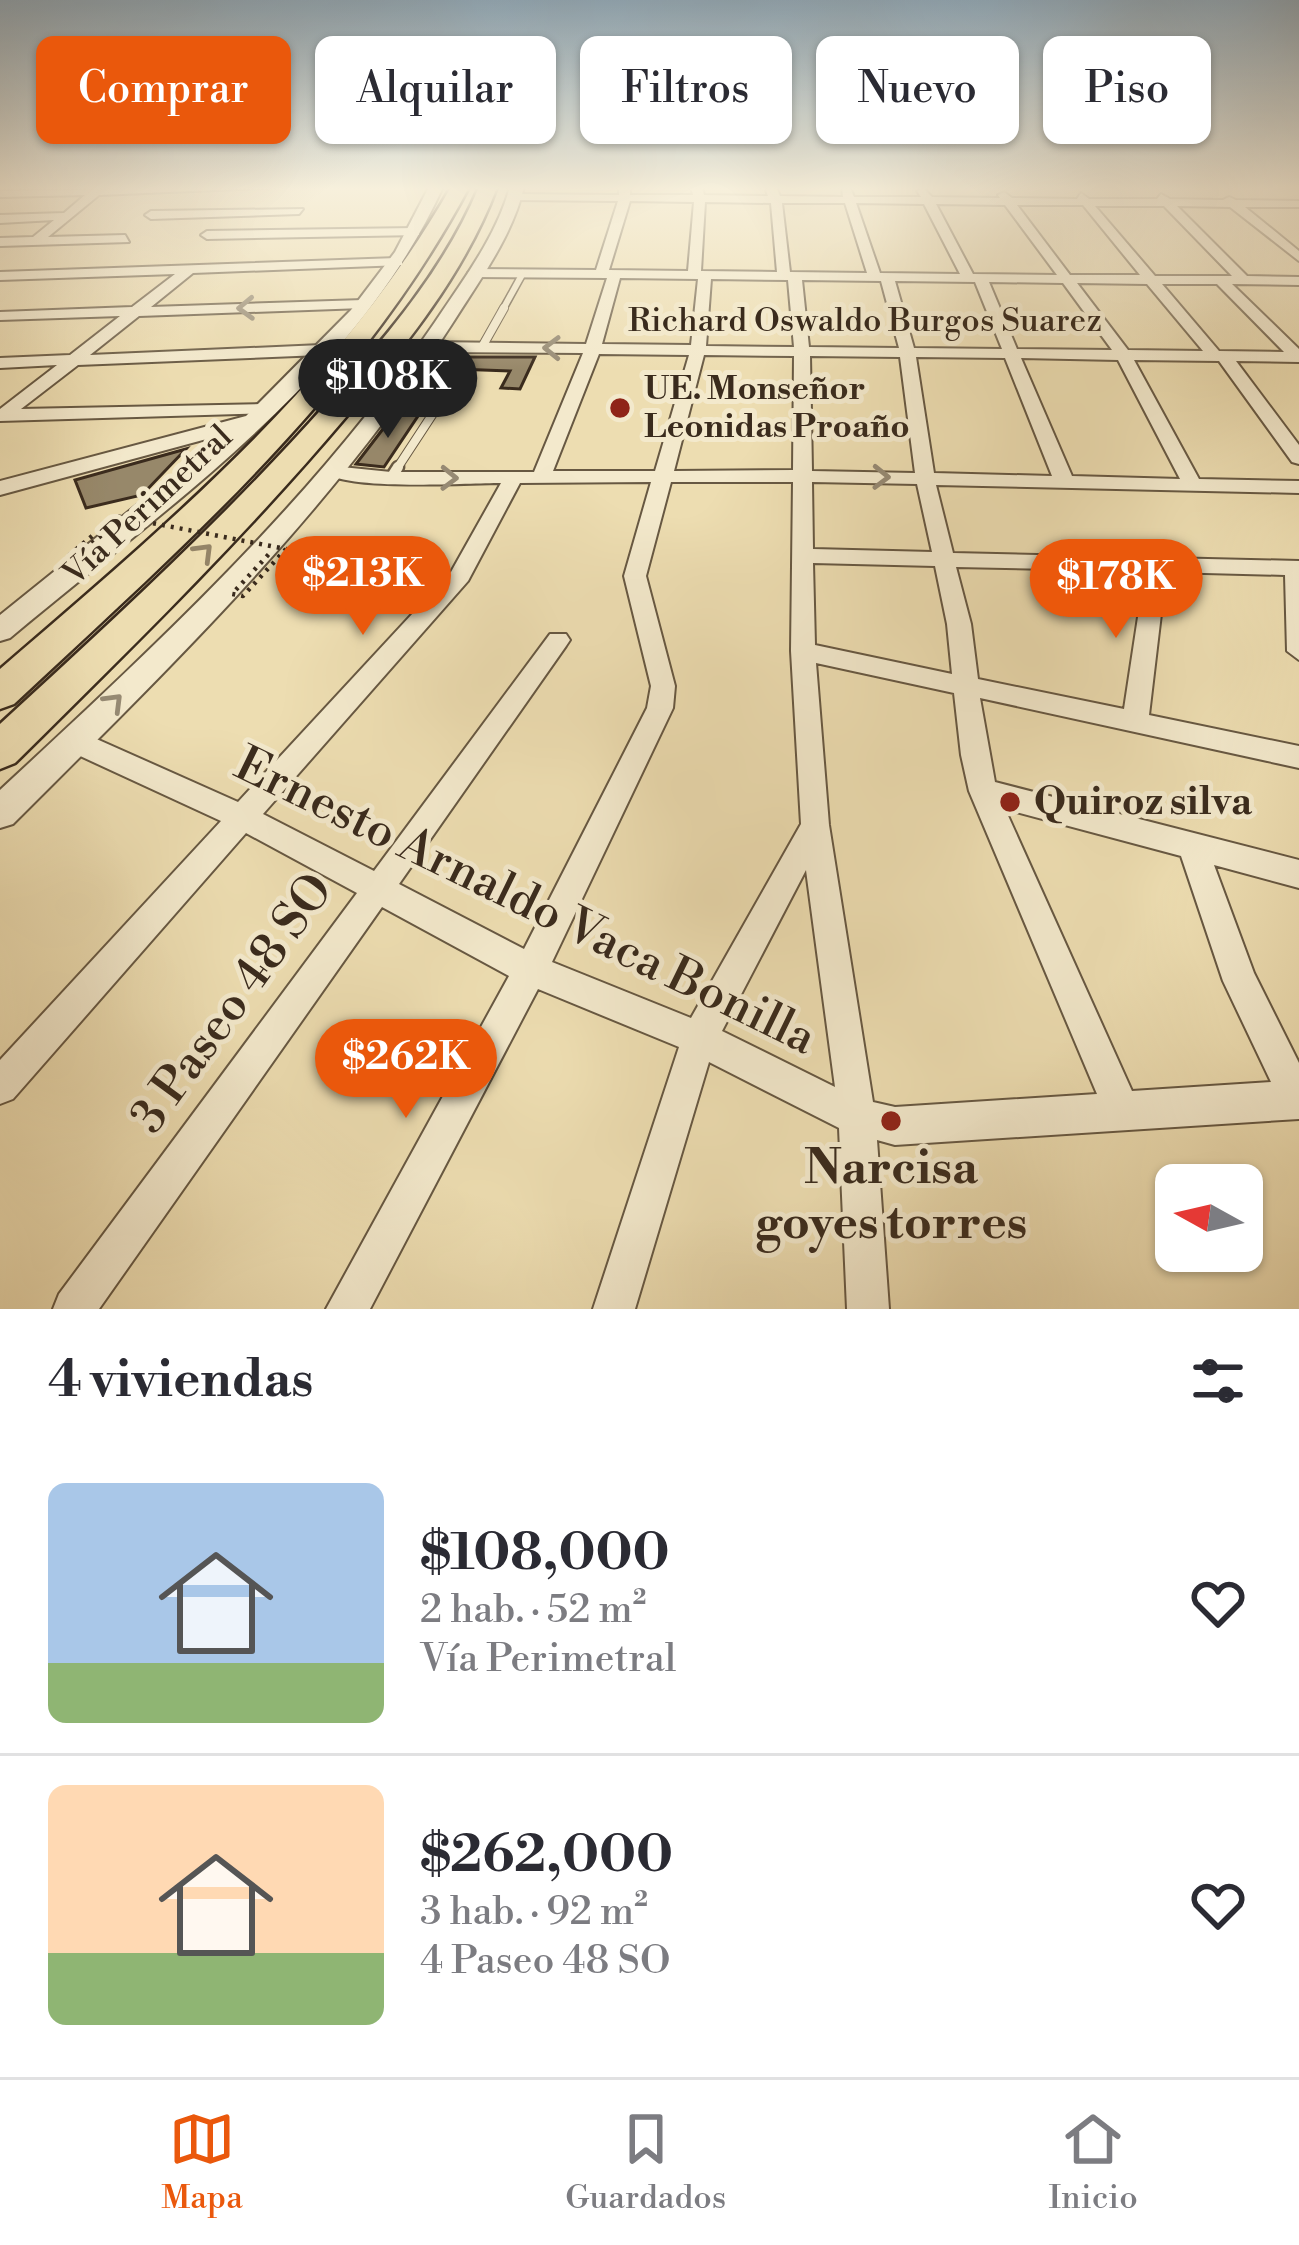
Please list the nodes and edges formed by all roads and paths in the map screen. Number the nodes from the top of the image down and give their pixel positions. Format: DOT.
graph roads {
  1 [pos="115,248"];
  2 [pos="198,248"];
  3 [pos="405,248"];
  4 [pos="428,248"];
  5 [pos="463,248"];
  6 [pos="484,248"];
  7 [pos="613,248"];
  8 [pos="699,248"];
  9 [pos="783,248"];
  10 [pos="870,248"];
  11 [pos="958,248"];
  12 [pos="1044,248"];
  13 [pos="1125,248"];
  14 [pos="1213,248"];
  15 [pos="397,262"];
  16 [pos="185,269"];
  17 [pos="90,272"];
  18 [pos="475,273"];
  19 [pos="523,273"];
  20 [pos="608,274"];
  21 [pos="0,276"];
  22 [pos="700,276"];
  23 [pos="789,277"];
  24 [pos="881,278"];
  25 [pos="975,279"];
  26 [pos="1067,279"];
  27 [pos="1150,279"];
  28 [pos="1220,280"];
  29 [pos="1244,280"];
  30 [pos="1297,282"];
  31 [pos="363,304"];
  32 [pos="132,313"];
  33 [pos="0,316"];
  34 [pos="430,347"];
  35 [pos="482,347"];
  36 [pos="593,348"];
  37 [pos="698,349"];
  38 [pos="321,350"];
  39 [pos="802,350"];
  40 [pos="907,350"];
  41 [pos="1014,352"];
  42 [pos="1122,353"];
  43 [pos="1219,355"];
  44 [pos="1298,357"];
  45 [pos="68,360"];
  46 [pos="0,363"];
  47 [pos="410,404"];
  48 [pos="257,414"];
  49 [pos="1,416"];
  50 [pos="1299,458"];
  51 [pos="332,472"];
  52 [pos="662,475"];
  53 [pos="800,476"];
  54 [pos="391,478"];
  55 [pos="541,478"];
  56 [pos="925,478"];
  57 [pos="513,479"];
  58 [pos="1064,481"];
  59 [pos="1192,484"];
  60 [pos="1299,487"];
  61 [pos="0,488"];
  62 [pos="115,524"];
  63 [pos="269,554"];
  64 [pos="804,556"];
  65 [pos="943,560"];
  66 [pos="138,565"];
  67 [pos="1156,567"];
  68 [pos="1297,568"];
  69 [pos="0,632"];
  70 [pos="558,640"];
  71 [pos="802,651"];
  72 [pos="1299,651"];
  73 [pos="0,659"];
  74 [pos="968,690"];
  75 [pos="0,693"];
  76 [pos="1135,722"];
  77 [pos="74,741"];
  78 [pos="0,751"];
  79 [pos="1299,757"];
  80 [pos="983,791"];
  81 [pos="0,814"];
  82 [pos="242,817"];
  83 [pos="815,824"];
  84 [pos="1190,843"];
  85 [pos="1299,874"];
  86 [pos="377,886"];
  87 [pos="531,970"];
  88 [pos="699,1038"];
  89 [pos="0,1086"];
  90 [pos="1298,1099"];
  91 [pos="1124,1112"];
  92 [pos="857,1117"];
  93 [pos="74,1309"];
  94 [pos="347,1309"];
  95 [pos="614,1309"];
  96 [pos="868,1309"];
  1 -- 17 [label="street"];
  2 -- 16 [label="street"];
  3 -- 15 [label="street, Vía Perimetral"];
  4 -- 66 [label="highway, Vía Perimetral"];
  78 -- 5 [label="highway, Vía Perimetral, one-way"];
  6 -- 18 [label="street"];
  7 -- 20 [label="street"];
  8 -- 22 [label="street"];
  9 -- 23 [label="street"];
  10 -- 24 [label="street"];
  11 -- 25 [label="street"];
  12 -- 26 [label="street"];
  13 -- 27 [label="street"];
  14 -- 29 [label="street"];
  15 -- 16 [label="street"];
  15 -- 31 [label="street, Vía Perimetral"];
  16 -- 17 [label="street"];
  16 -- 32 [label="street"];
  17 -- 21 [label="street"];
  18 -- 19 [label="street"];
  18 -- 34 [label="street"];
  19 -- 20 [label="street"];
  19 -- 35 [label="lane"];
  20 -- 22 [label="street"];
  20 -- 36 [label="street"];
  22 -- 23 [label="street"];
  22 -- 37 [label="street"];
  23 -- 24 [label="street"];
  23 -- 39 [label="street"];
  24 -- 25 [label="street"];
  24 -- 40 [label="street"];
  25 -- 26 [label="street"];
  25 -- 41 [label="street"];
  26 -- 27 [label="street"];
  26 -- 42 [label="street"];
  27 -- 28 [label="street"];
  27 -- 43 [label="street"];
  28 -- 29 [label="street"];
  28 -- 44 [label="street"];
  29 -- 30 [label="street"];
  31 -- 32 [label="street, one-way"];
  31 -- 38 [label="street, Vía Perimetral"];
  32 -- 33 [label="street"];
  32 -- 45 [label="street"];
  34 -- 35 [label="street, Richard Oswaldo Burgos Suarez"];
  34 -- 51 [label="street"];
  36 -- 35 [label="street, Richard Oswaldo Burgos Suarez, one-way"];
  36 -- 37 [label="street, Richard Oswaldo Burgos Suarez"];
  36 -- 55 [label="street"];
  37 -- 39 [label="street, Richard Oswaldo Burgos Suarez"];
  37 -- 52 [label="street"];
  38 -- 45 [label="street"];
  38 -- 48 [label="street, Vía Perimetral"];
  39 -- 40 [label="street, Richard Oswaldo Burgos Suarez"];
  39 -- 53 [label="street"];
  40 -- 41 [label="street, Richard Oswaldo Burgos Suarez"];
  40 -- 56 [label="street"];
  41 -- 42 [label="street, Richard Oswaldo Burgos Suarez"];
  41 -- 58 [label="street"];
  42 -- 43 [label="street, Richard Oswaldo Burgos Suarez"];
  42 -- 59 [label="street"];
  43 -- 44 [label="street, Richard Oswaldo Burgos Suarez"];
  43 -- 50 [label="street"];
  45 -- 46 [label="street"];
  45 -- 49 [label="street"];
  47 -- 54 [label="lane"];
  48 -- 49 [label="street"];
  48 -- 61 [label="street"];
  48 -- 69 [label="street, Vía Perimetral"];
  51 -- 54 [label="street"];
  77 -- 51 [label="street, one-way"];
  52 -- 53 [label="street"];
  52 -- 55 [label="street"];
  52 -- 87 [label="street"];
  53 -- 56 [label="street, one-way"];
  53 -- 64 [label="street"];
  54 -- 57 [label="street, one-way"];
  55 -- 57 [label="street"];
  56 -- 58 [label="street"];
  56 -- 65 [label="street"];
  57 -- 82 [label="street"];
  58 -- 59 [label="street"];
  59 -- 60 [label="street"];
  62 -- 63 [label="path, bridge"];
  64 -- 65 [label="street"];
  64 -- 71 [label="street"];
  65 -- 67 [label="street"];
  65 -- 74 [label="street"];
  66 -- 73 [label="highway"];
  66 -- 75 [label="highway, Vía Perimetral"];
  67 -- 68 [label="street"];
  67 -- 76 [label="street"];
  68 -- 72 [label="street"];
  70 -- 86 [label="street, 3 Paseo 48 SO"];
  71 -- 74 [label="street"];
  71 -- 83 [label="street"];
  74 -- 76 [label="street"];
  74 -- 80 [label="street"];
  76 -- 79 [label="street"];
  77 -- 81 [label="street"];
  77 -- 82 [label="street, Ernesto Arnaldo Vaca Bonilla"];
  80 -- 84 [label="street"];
  80 -- 91 [label="street"];
  82 -- 86 [label="street, Ernesto Arnaldo Vaca Bonilla"];
  82 -- 89 [label="street"];
  83 -- 88 [label="street"];
  83 -- 92 [label="street"];
  84 -- 85 [label="street"];
  84 -- 90 [label="street"];
  86 -- 87 [label="street, Ernesto Arnaldo Vaca Bonilla"];
  86 -- 93 [label="street, 3 Paseo 48 SO"];
  87 -- 88 [label="street, Ernesto Arnaldo Vaca Bonilla"];
  87 -- 94 [label="street"];
  88 -- 92 [label="street, Ernesto Arnaldo Vaca Bonilla"];
  88 -- 95 [label="street"];
  90 -- 91 [label="street, Ernesto Arnaldo Vaca Bonilla"];
  91 -- 92 [label="street, Ernesto Arnaldo Vaca Bonilla"];
  92 -- 96 [label="street"];
}
